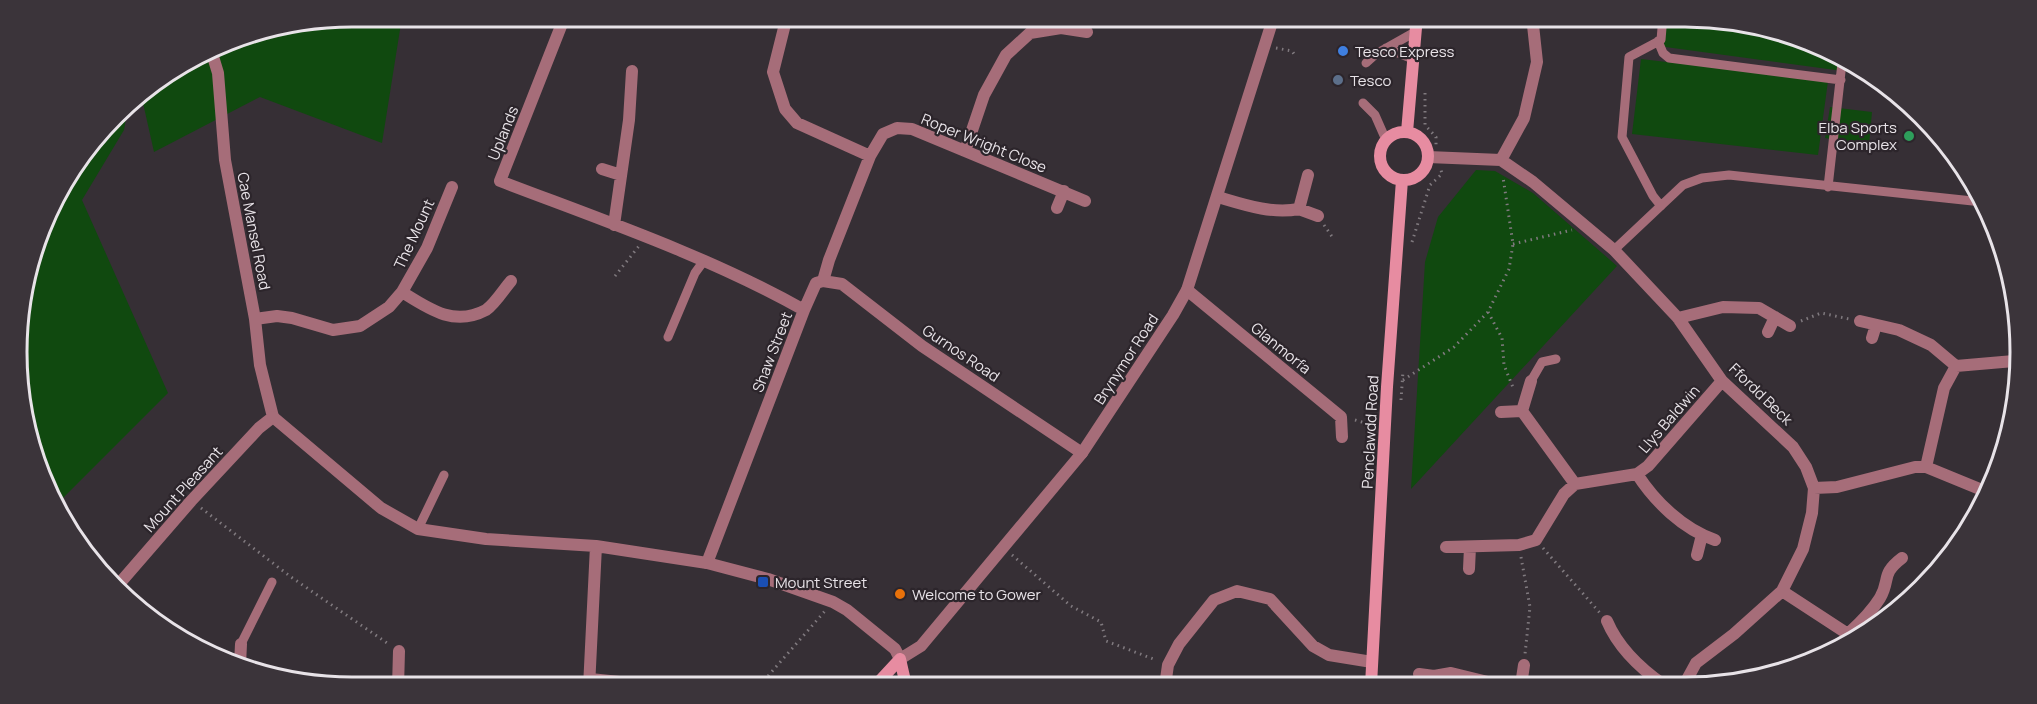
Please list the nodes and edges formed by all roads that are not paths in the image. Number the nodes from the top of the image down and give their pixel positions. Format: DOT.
graph roads {
  1 [pos="561,27"];
  2 [pos="784,27"];
  3 [pos="1271,27"];
  4 [pos="1416,27"];
  5 [pos="1533,27"];
  6 [pos="1662,27"];
  7 [pos="1087,32"];
  8 [pos="1415,32"];
  9 [pos="1658,41"];
  10 [pos="1386,48"];
  11 [pos="214,58"];
  12 [pos="1413,59"];
  13 [pos="1366,63"];
  14 [pos="1841,68"];
  15 [pos="632,71"];
  16 [pos="1840,80"];
  17 [pos="1363,103"];
  18 [pos="1407,132"];
  19 [pos="1386,140"];
  20 [pos="964,151"];
  21 [pos="870,156"];
  22 [pos="1432,157"];
  23 [pos="1501,160"];
  24 [pos="602,169"];
  25 [pos="621,174"];
  26 [pos="1308,176"];
  27 [pos="1402,180"];
  28 [pos="452,187"];
  29 [pos="1828,187"];
  30 [pos="1064,191"];
  31 [pos="1218,197"];
  32 [pos="1085,201"];
  33 [pos="1972,201"];
  34 [pos="1661,206"];
  35 [pos="1057,208"];
  36 [pos="1299,209"];
  37 [pos="1317,216"];
  38 [pos="614,225"];
  39 [pos="1614,250"];
  40 [pos="703,262"];
  41 [pos="511,281"];
  42 [pos="823,281"];
  43 [pos="1187,290"];
  44 [pos="402,292"];
  45 [pos="804,310"];
  46 [pos="1774,317"];
  47 [pos="1678,318"];
  48 [pos="255,319"];
  49 [pos="1860,321"];
  50 [pos="1790,326"];
  51 [pos="1876,326"];
  52 [pos="1768,332"];
  53 [pos="669,337"];
  54 [pos="1872,338"];
  55 [pos="1556,359"];
  56 [pos="2010,361"];
  57 [pos="1956,366"];
  58 [pos="1531,381"];
  59 [pos="1722,381"];
  60 [pos="1522,411"];
  61 [pos="1501,412"];
  62 [pos="273,417"];
  63 [pos="1342,437"];
  64 [pos="1082,453"];
  65 [pos="1926,467"];
  66 [pos="1637,474"];
  67 [pos="444,475"];
  68 [pos="1575,484"];
  69 [pos="1814,488"];
  70 [pos="1979,489"];
  71 [pos="418,529"];
  72 [pos="1702,535"];
  73 [pos="1715,540"];
  74 [pos="596,546"];
  75 [pos="1446,547"];
  76 [pos="1470,547"];
  77 [pos="1697,555"];
  78 [pos="1902,558"];
  79 [pos="707,563"];
  80 [pos="1469,568"];
  81 [pos="121,581"];
  82 [pos="272,582"];
  83 [pos="1782,591"];
  84 [pos="1607,621"];
  85 [pos="1859,626"];
  86 [pos="1847,633"];
  87 [pos="241,644"];
  88 [pos="399,651"];
  89 [pos="240,657"];
  90 [pos="900,659"];
  91 [pos="1372,662"];
  92 [pos="1524,665"];
  93 [pos="1419,674"];
  94 [pos="398,677"];
  95 [pos="590,677"];
  96 [pos="883,677"];
  97 [pos="904,677"];
  98 [pos="1166,677"];
  99 [pos="1371,677"];
  100 [pos="1426,677"];
  101 [pos="1440,677"];
  102 [pos="1467,677"];
  103 [pos="1522,677"];
  104 [pos="1653,677"];
  105 [pos="1688,677"];
  1 -- 38 [label="street, Uplands"];
  2 -- 21 [label="street"];
  3 -- 31 [label="street, Brynymor Road"];
  4 -- 8 [label="main road"];
  5 -- 23 [label="street"];
  6 -- 9 [label="lane"];
  7 -- 20 [label="street"];
  8 -- 10 [label="lane"];
  8 -- 12 [label="main road"];
  9 -- 16 [label="lane"];
  9 -- 34 [label="lane"];
  10 -- 12 [label="lane"];
  10 -- 13 [label="lane"];
  11 -- 48 [label="street, Cae Mansel Road"];
  12 -- 18 [label="main road"];
  14 -- 16 [label="lane"];
  15 -- 25 [label="street"];
  16 -- 29 [label="lane"];
  17 -- 19 [label="lane"];
  18 -- 19 [label="main road"];
  18 -- 22 [label="main road"];
  19 -- 27 [label="main road"];
  20 -- 21 [label="street, Roper Wright Close"];
  20 -- 30 [label="street, Roper Wright Close"];
  21 -- 42 [label="street, Shaw Street"];
  22 -- 23 [label="street"];
  22 -- 27 [label="main road"];
  23 -- 39 [label="street, Ffordd Beck"];
  24 -- 25 [label="street"];
  25 -- 38 [label="street"];
  26 -- 36 [label="street"];
  27 -- 91 [label="main road, Penclawdd Road"];
  28 -- 44 [label="street, The Mount"];
  29 -- 33 [label="lane"];
  29 -- 34 [label="lane"];
  30 -- 32 [label="street, Roper Wright Close"];
  30 -- 35 [label="street"];
  31 -- 36 [label="street"];
  31 -- 43 [label="street, Brynymor Road"];
  34 -- 39 [label="lane"];
  36 -- 37 [label="street"];
  38 -- 40 [label="street, Uplands"];
  39 -- 47 [label="street, Ffordd Beck"];
  40 -- 45 [label="street, Uplands"];
  40 -- 53 [label="lane"];
  41 -- 44 [label="street, The Mount"];
  42 -- 45 [label="street, Shaw Street"];
  42 -- 64 [label="street, Gurnos Road"];
  43 -- 63 [label="street, Glanmorfa"];
  43 -- 64 [label="street, Brynymor Road"];
  44 -- 48 [label="street, The Mount"];
  45 -- 79 [label="street, Shaw Street"];
  46 -- 47 [label="street"];
  46 -- 50 [label="street"];
  46 -- 52 [label="street"];
  47 -- 59 [label="street, Ffordd Beck"];
  48 -- 62 [label="street, Cae Mansel Road"];
  49 -- 51 [label="street"];
  51 -- 54 [label="street"];
  51 -- 57 [label="street"];
  55 -- 58 [label="lane"];
  56 -- 57 [label="street"];
  57 -- 65 [label="street"];
  58 -- 60 [label="street"];
  59 -- 66 [label="street, Llys Baldwin"];
  59 -- 69 [label="street, Ffordd Beck"];
  60 -- 61 [label="street"];
  60 -- 68 [label="street"];
  62 -- 71 [label="street"];
  62 -- 81 [label="street, Mount Pleasant"];
  64 -- 90 [label="street, Brynymor Road"];
  65 -- 69 [label="street"];
  65 -- 70 [label="street"];
  66 -- 68 [label="street, Llys Baldwin"];
  66 -- 72 [label="street, Llys Baldwin"];
  67 -- 71 [label="lane"];
  68 -- 76 [label="street"];
  69 -- 83 [label="street, Ffordd Beck"];
  71 -- 74 [label="street"];
  72 -- 73 [label="street, Llys Baldwin"];
  72 -- 77 [label="street"];
  74 -- 79 [label="street"];
  74 -- 95 [label="street"];
  75 -- 76 [label="street"];
  76 -- 80 [label="street"];
  78 -- 85 [label="street"];
  79 -- 90 [label="street"];
  82 -- 87 [label="lane"];
  83 -- 86 [label="street"];
  83 -- 105 [label="street, Ffordd Beck"];
  84 -- 104 [label="street"];
  87 -- 89 [label="street"];
  88 -- 94 [label="street"];
  90 -- 96 [label="main road"];
  90 -- 97 [label="main road"];
  91 -- 98 [label="street"];
  91 -- 99 [label="main road, Penclawdd Road"];
  92 -- 103 [label="street"];
  93 -- 100 [label="street"];
  101 -- 102 [label="street"];
}
